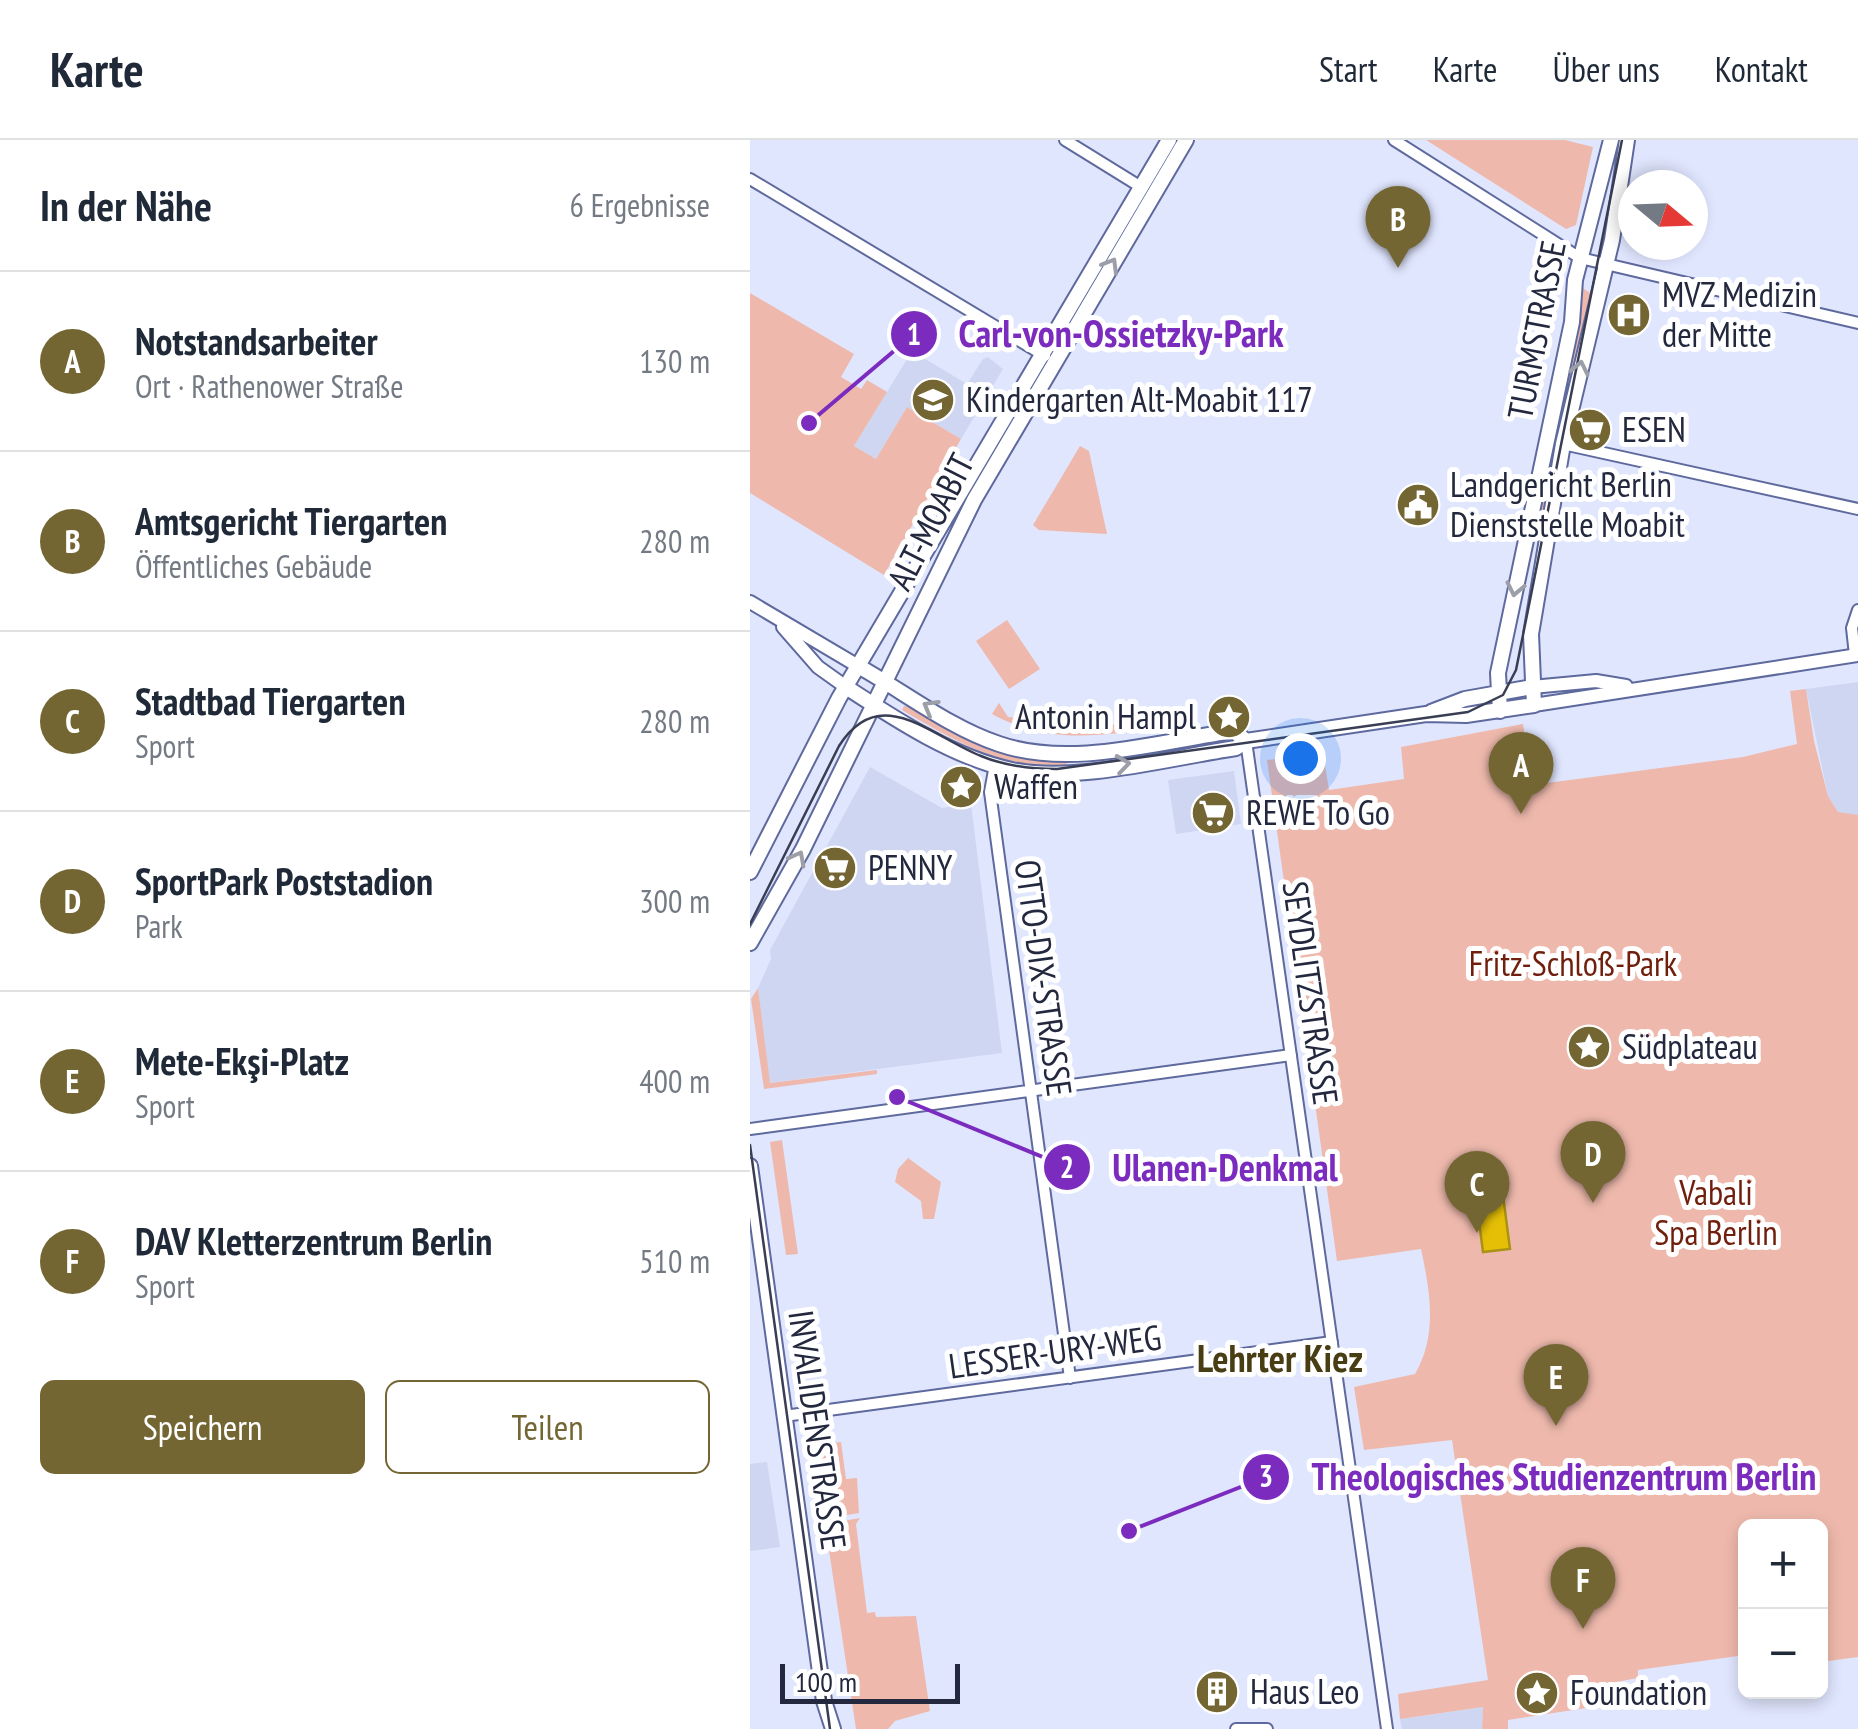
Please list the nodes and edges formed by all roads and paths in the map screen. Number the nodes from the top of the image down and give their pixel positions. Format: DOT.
graph roads {
  1 [pos="1065,140"];
  2 [pos="1169,140"];
  3 [pos="1186,140"];
  4 [pos="1394,140"];
  5 [pos="1611,140"];
  6 [pos="1627,140"];
  7 [pos="750,179"];
  8 [pos="1141,187"];
  9 [pos="1580,258"];
  10 [pos="1606,268"];
  11 [pos="1858,323"];
  12 [pos="1048,358"];
  13 [pos="1563,444"];
  14 [pos="1858,510"];
  15 [pos="750,602"];
  16 [pos="1858,610"];
  17 [pos="778,622"];
  18 [pos="1856,655"];
  19 [pos="858,666"];
  20 [pos="885,681"];
  21 [pos="846,687"];
  22 [pos="1532,687"];
  23 [pos="1638,688"];
  24 [pos="1498,693"];
  25 [pos="872,704"];
  26 [pos="1534,705"];
  27 [pos="1500,710"];
  28 [pos="1426,714"];
  29 [pos="1246,741"];
  30 [pos="995,765"];
  31 [pos="750,872"];
  32 [pos="750,943"];
  33 [pos="1291,1055"];
  34 [pos="1031,1092"];
  35 [pos="750,1129"];
  36 [pos="750,1166"];
  37 [pos="1332,1342"];
  38 [pos="1070,1378"];
  39 [pos="784,1416"];
  40 [pos="824,1701"];
  41 [pos="821,1729"];
  42 [pos="833,1729"];
  43 [pos="1236,1729"];
  44 [pos="1268,1729"];
  45 [pos="1387,1729"];
  1 -- 8 [label="street"];
  2 -- 8 [label="main road, ALT-MOABIT"];
  12 -- 3 [label="main road, ALT-MOABIT, one-way"];
  4 -- 9 [label="street"];
  5 -- 9 [label="main road, TURMSTRASSE"];
  6 -- 10 [label="main road, TURMSTRASSE"];
  7 -- 12 [label="street"];
  8 -- 12 [label="main road, ALT-MOABIT"];
  9 -- 10 [label="street"];
  9 -- 24 [label="main road, TURMSTRASSE, one-way"];
  10 -- 11 [label="street"];
  13 -- 10 [label="main road, TURMSTRASSE, one-way"];
  12 -- 19 [label="main road, ALT-MOABIT"];
  12 -- 20 [label="main road, ALT-MOABIT"];
  13 -- 14 [label="street"];
  13 -- 22 [label="main road, TURMSTRASSE"];
  15 -- 17 [label="street"];
  16 -- 18 [label="street"];
  17 -- 19 [label="street"];
  17 -- 21 [label="street"];
  18 -- 23 [label="street"];
  19 -- 20 [label="main road"];
  19 -- 21 [label="main road, ALT-MOABIT"];
  20 -- 25 [label="main road, ALT-MOABIT"];
  29 -- 20 [label="main road, one-way"];
  21 -- 25 [label="main road"];
  21 -- 31 [label="main road, ALT-MOABIT"];
  22 -- 23 [label="street"];
  22 -- 24 [label="main road"];
  22 -- 26 [label="main road, TURMSTRASSE"];
  23 -- 26 [label="street"];
  24 -- 27 [label="main road, TURMSTRASSE"];
  24 -- 28 [label="main road"];
  25 -- 30 [label="main road"];
  32 -- 25 [label="main road, ALT-MOABIT, one-way"];
  26 -- 27 [label="main road"];
  27 -- 28 [label="main road"];
  28 -- 29 [label="main road"];
  30 -- 29 [label="main road, one-way"];
  29 -- 33 [label="street, SEYDLITZSTRASSE"];
  30 -- 34 [label="street, OTTO-DIX-STRASSE"];
  33 -- 34 [label="street"];
  33 -- 37 [label="street, SEYDLITZSTRASSE"];
  34 -- 35 [label="street"];
  34 -- 38 [label="street, OTTO-DIX-STRASSE"];
  36 -- 39 [label="main road, INVALIDENSTRASSE"];
  37 -- 38 [label="street, LESSER-URY-WEG"];
  37 -- 45 [label="street, SEYDLITZSTRASSE"];
  38 -- 39 [label="street, LESSER-URY-WEG"];
  39 -- 40 [label="main road, INVALIDENSTRASSE"];
  40 -- 41 [label="main road, INVALIDENSTRASSE"];
  40 -- 42 [label="main road, INVALIDENSTRASSE"];
  43 -- 44 [label="street"];
}
